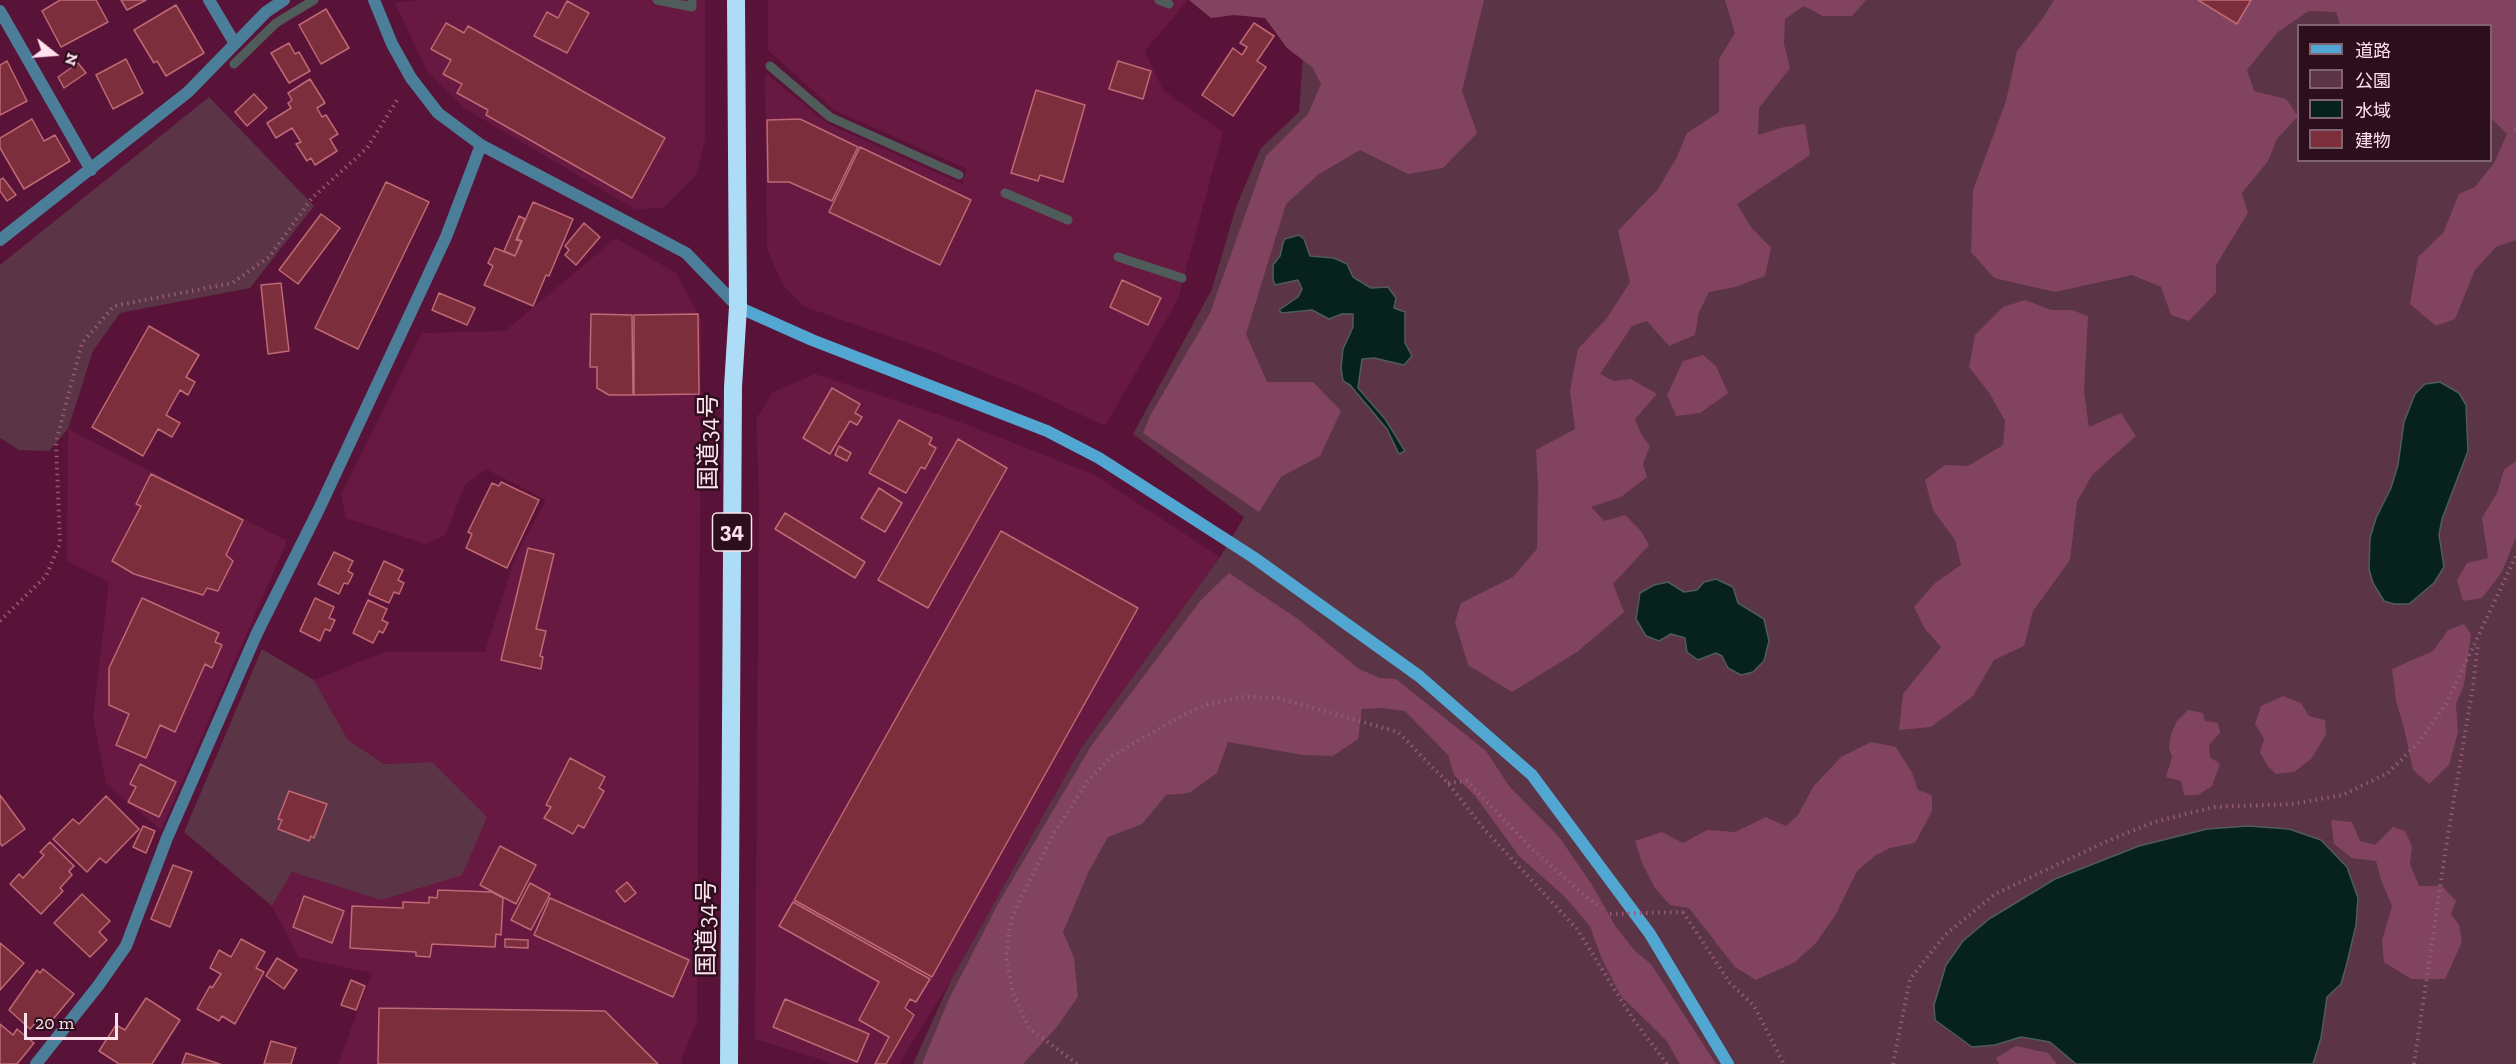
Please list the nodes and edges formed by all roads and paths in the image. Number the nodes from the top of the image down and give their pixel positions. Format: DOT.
graph roads {
  1 [pos="209,0"];
  2 [pos="284,0"];
  3 [pos="374,0"];
  4 [pos="736,0"];
  5 [pos="0,11"];
  6 [pos="234,42"];
  7 [pos="411,78"];
  8 [pos="481,145"];
  9 [pos="91,170"];
  10 [pos="0,240"];
  11 [pos="738,307"];
  12 [pos="2516,556"];
  13 [pos="0,621"];
  14 [pos="2478,639"];
  15 [pos="1448,783"];
  16 [pos="36,1064"];
  17 [pos="729,1064"];
  18 [pos="1077,1064"];
  19 [pos="1667,1064"];
  20 [pos="1728,1064"];
  21 [pos="1784,1064"];
  22 [pos="1893,1064"];
  23 [pos="2414,1064"];
  1 -- 6 [label="street"];
  2 -- 6 [label="street"];
  3 -- 7 [label="street"];
  4 -- 11 [label="highway, 国道34号 / 34"];
  5 -- 9 [label="street"];
  6 -- 9 [label="street"];
  7 -- 8 [label="street"];
  7 -- 13 [label="path"];
  8 -- 11 [label="street"];
  8 -- 16 [label="street"];
  9 -- 10 [label="street"];
  11 -- 17 [label="highway, 国道34号 / 34"];
  11 -- 20 [label="street"];
  12 -- 14 [label="path"];
  14 -- 22 [label="path"];
  14 -- 23 [label="path"];
  15 -- 18 [label="path"];
  15 -- 19 [label="path"];
  15 -- 21 [label="path, bridge"];
}
